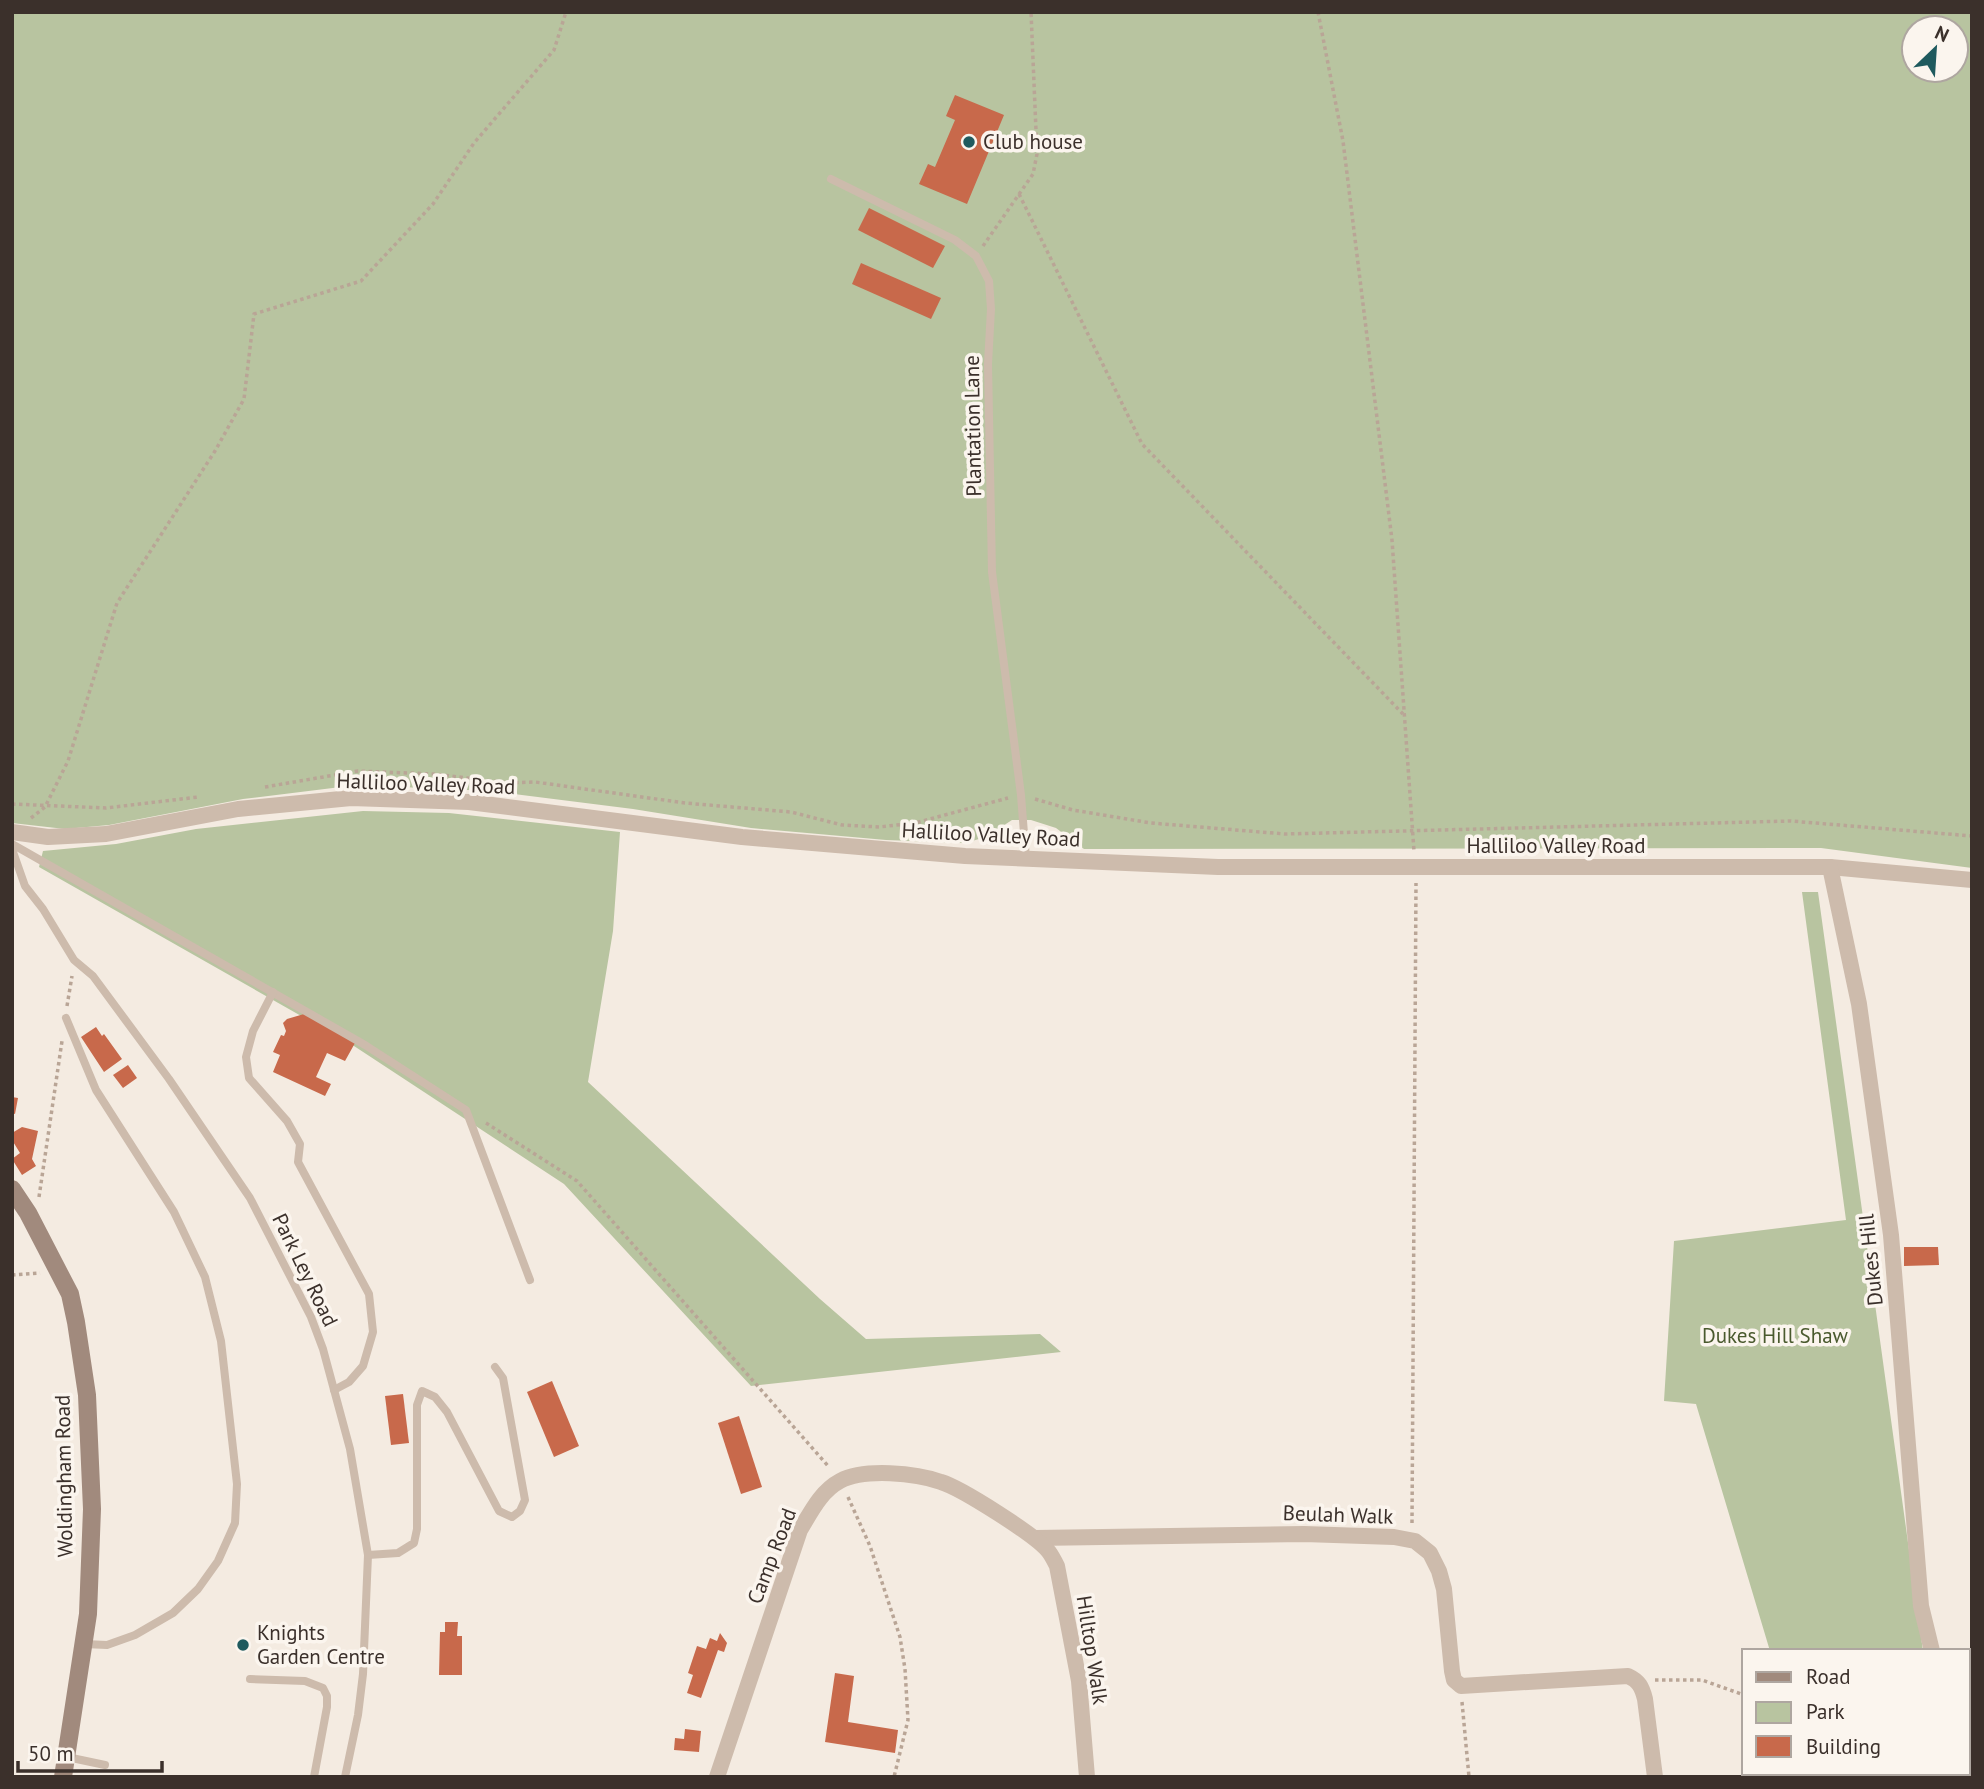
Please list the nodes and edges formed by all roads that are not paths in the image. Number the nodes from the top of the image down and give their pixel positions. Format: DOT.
graph roads {
  1 [pos="831,179"];
  2 [pos="12,832"];
  3 [pos="12,846"];
  4 [pos="1026,859"];
  5 [pos="1830,867"];
  6 [pos="1972,880"];
  7 [pos="273,992"];
  8 [pos="66,1017"];
  9 [pos="12,1189"];
  10 [pos="530,1280"];
  11 [pos="495,1367"];
  12 [pos="334,1390"];
  13 [pos="1035,1538"];
  14 [pos="368,1555"];
  15 [pos="84,1644"];
  16 [pos="1932,1649"];
  17 [pos="250,1679"];
  18 [pos="66,1757"];
  19 [pos="105,1765"];
  20 [pos="63,1777"];
  21 [pos="314,1777"];
  22 [pos="345,1777"];
  23 [pos="717,1777"];
  24 [pos="1087,1777"];
  25 [pos="1655,1777"];
  1 -- 4 [label="lane, Plantation Lane"];
  2 -- 4 [label="street, Halliloo Valley Road"];
  3 -- 7 [label="lane"];
  3 -- 12 [label="lane, Park Ley Road"];
  4 -- 5 [label="street, Halliloo Valley Road"];
  5 -- 6 [label="street, Halliloo Valley Road"];
  5 -- 16 [label="street, Dukes Hill"];
  7 -- 10 [label="lane"];
  7 -- 12 [label="lane"];
  8 -- 15 [label="lane"];
  9 -- 15 [label="street, Woldingham Road"];
  11 -- 14 [label="lane"];
  12 -- 14 [label="lane, Park Ley Road"];
  13 -- 23 [label="street, Camp Road"];
  13 -- 24 [label="street, Hilltop Walk"];
  13 -- 25 [label="street, Beulah Walk"];
  14 -- 22 [label="lane, Park Ley Road"];
  15 -- 18 [label="street, Woldingham Road"];
  17 -- 21 [label="lane"];
  18 -- 19 [label="lane"];
  18 -- 20 [label="street, Woldingham Road"];
}
